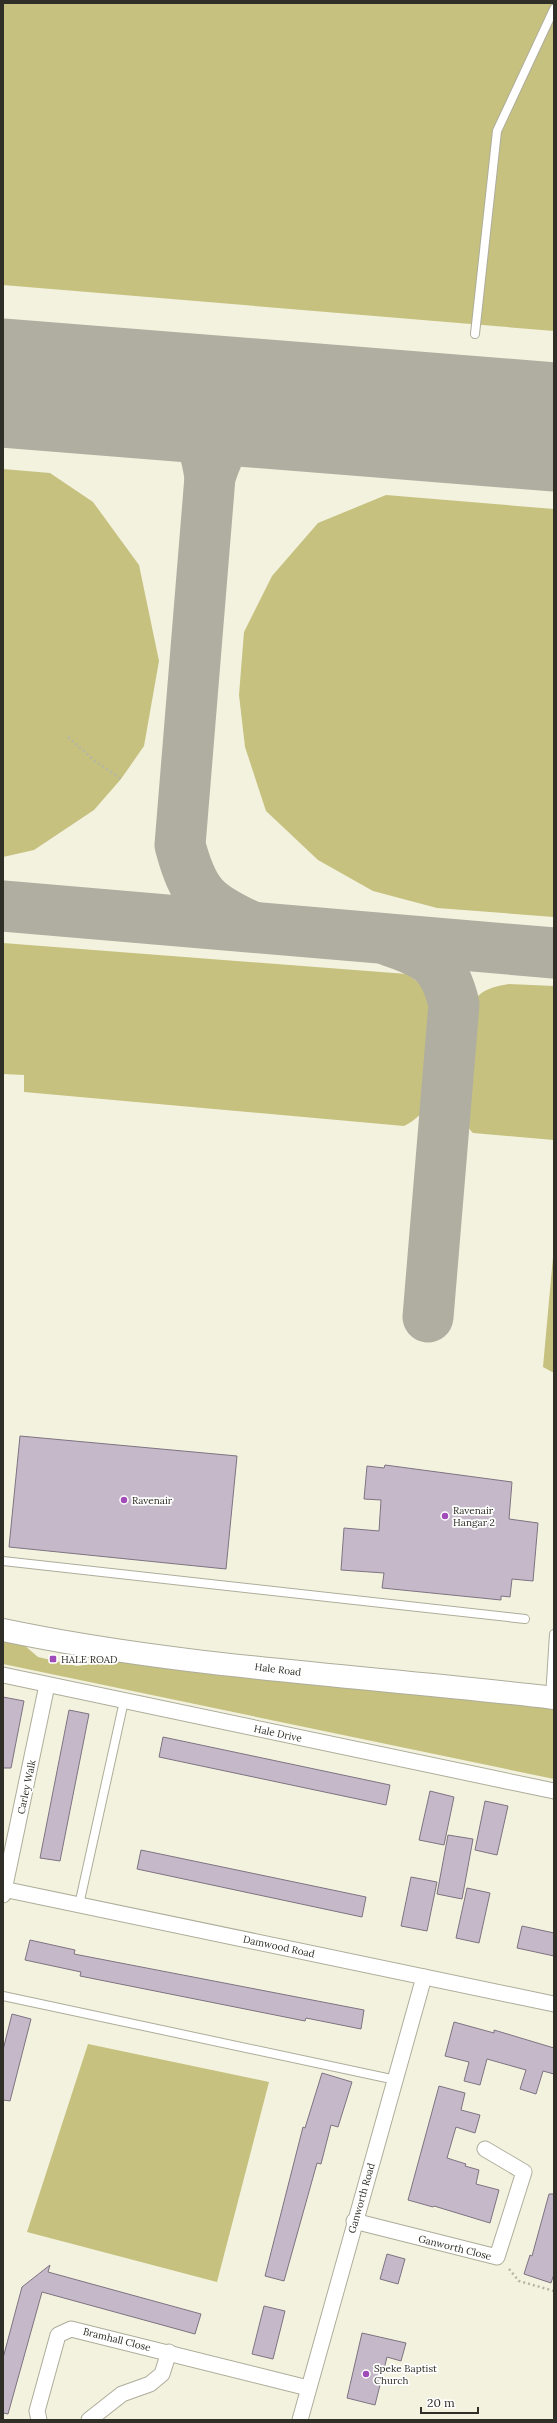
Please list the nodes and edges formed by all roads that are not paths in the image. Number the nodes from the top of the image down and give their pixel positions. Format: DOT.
graph roads {
  1 [pos="554,9"];
  2 [pos="475,334"];
  3 [pos="3,1561"];
  4 [pos="525,1619"];
  5 [pos="3,1630"];
  6 [pos="554,1634"];
  7 [pos="3,1675"];
  8 [pos="47,1685"];
  9 [pos="552,1698"];
  10 [pos="124,1701"];
  11 [pos="554,1791"];
  12 [pos="3,1891"];
  13 [pos="79,1905"];
  14 [pos="424,1977"];
  15 [pos="3,1996"];
  16 [pos="554,2004"];
  17 [pos="396,2080"];
  18 [pos="485,2149"];
  19 [pos="354,2221"];
  20 [pos="169,2352"];
  21 [pos="308,2388"];
  22 [pos="39,2420"];
  23 [pos="89,2420"];
  24 [pos="300,2420"];
  1 -- 2 [label="lane"];
  3 -- 4 [label="lane"];
  5 -- 9 [label="street, Hale Road"];
  6 -- 9 [label="lane"];
  7 -- 8 [label="street, Hale Drive"];
  8 -- 10 [label="street, Hale Drive"];
  8 -- 12 [label="street, Carley Walk"];
  10 -- 11 [label="street, Hale Drive"];
  10 -- 13 [label="lane"];
  12 -- 13 [label="street, Damwood Road"];
  13 -- 14 [label="street, Damwood Road"];
  14 -- 16 [label="street, Damwood Road"];
  14 -- 17 [label="street, Ganworth Road"];
  15 -- 17 [label="lane"];
  17 -- 19 [label="street, Ganworth Road"];
  18 -- 19 [label="street, Ganworth Close"];
  19 -- 21 [label="street, Ganworth Road"];
  20 -- 21 [label="street, Bramhall Close"];
  20 -- 22 [label="street, Bramhall Close"];
  20 -- 23 [label="street"];
  21 -- 24 [label="street, Ganworth Road"];
}
